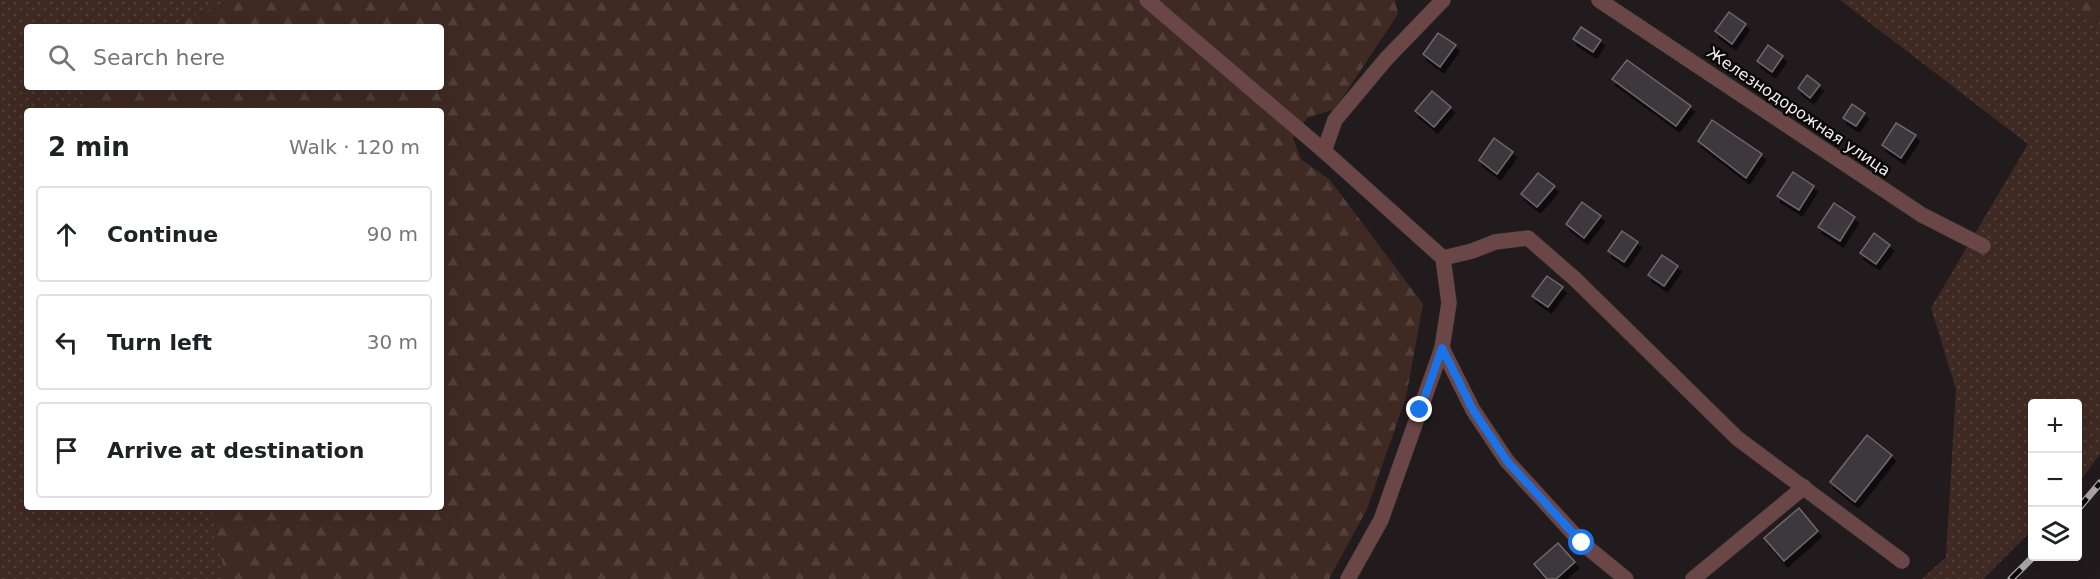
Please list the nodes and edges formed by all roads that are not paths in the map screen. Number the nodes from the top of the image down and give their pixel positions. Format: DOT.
graph roads {
  1 [pos="1147,0"];
  2 [pos="1443,0"];
  3 [pos="1599,0"];
  4 [pos="1324,151"];
  5 [pos="1983,246"];
  6 [pos="1443,258"];
  7 [pos="1442,348"];
  8 [pos="1803,487"];
  9 [pos="1902,561"];
  10 [pos="1348,579"];
  11 [pos="1626,579"];
  12 [pos="1693,579"];
  1 -- 4 [label="street"];
  2 -- 4 [label="street"];
  3 -- 5 [label="street, Железнодорожная улица"];
  4 -- 6 [label="street"];
  6 -- 7 [label="street"];
  6 -- 8 [label="street"];
  7 -- 10 [label="street"];
  7 -- 11 [label="street"];
  8 -- 9 [label="street"];
  8 -- 12 [label="street"];
}
